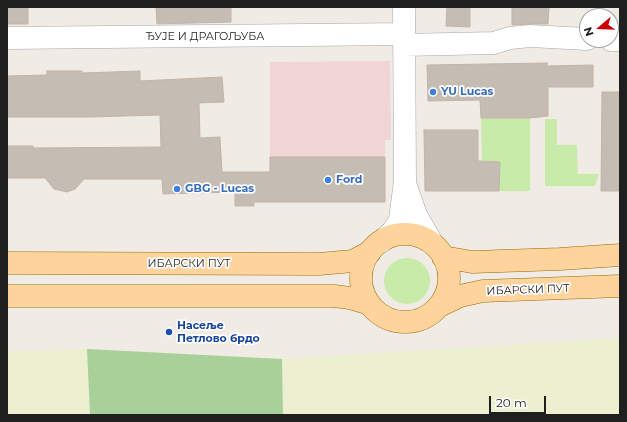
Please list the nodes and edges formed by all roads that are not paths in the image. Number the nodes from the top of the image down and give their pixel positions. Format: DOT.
graph roads {
  1 [pos="404,7"];
  2 [pos="7,38"];
  3 [pos="579,39"];
  4 [pos="404,40"];
  5 [pos="405,181"];
  6 [pos="375,247"];
  7 [pos="438,250"];
  8 [pos="620,254"];
  9 [pos="7,263"];
  10 [pos="620,286"];
  11 [pos="7,296"];
  12 [pos="370,304"];
  13 [pos="439,306"];
  1 -- 4 [label="street"];
  2 -- 4 [label="street, ЂУЈЕ И ДРАГОЉУБА"];
  3 -- 4 [label="street, ЂУЈЕ И ДРАГОЉУБА"];
  4 -- 5 [label="street"];
  5 -- 6 [label="street"];
  5 -- 7 [label="street"];
  6 -- 7 [label="main road"];
  6 -- 9 [label="main road, ИБАРСКИ ПУТ"];
  6 -- 12 [label="main road"];
  7 -- 8 [label="main road"];
  7 -- 13 [label="main road"];
  10 -- 13 [label="main road, ИБАРСКИ ПУТ"];
  11 -- 12 [label="main road"];
  12 -- 13 [label="main road"];
}
